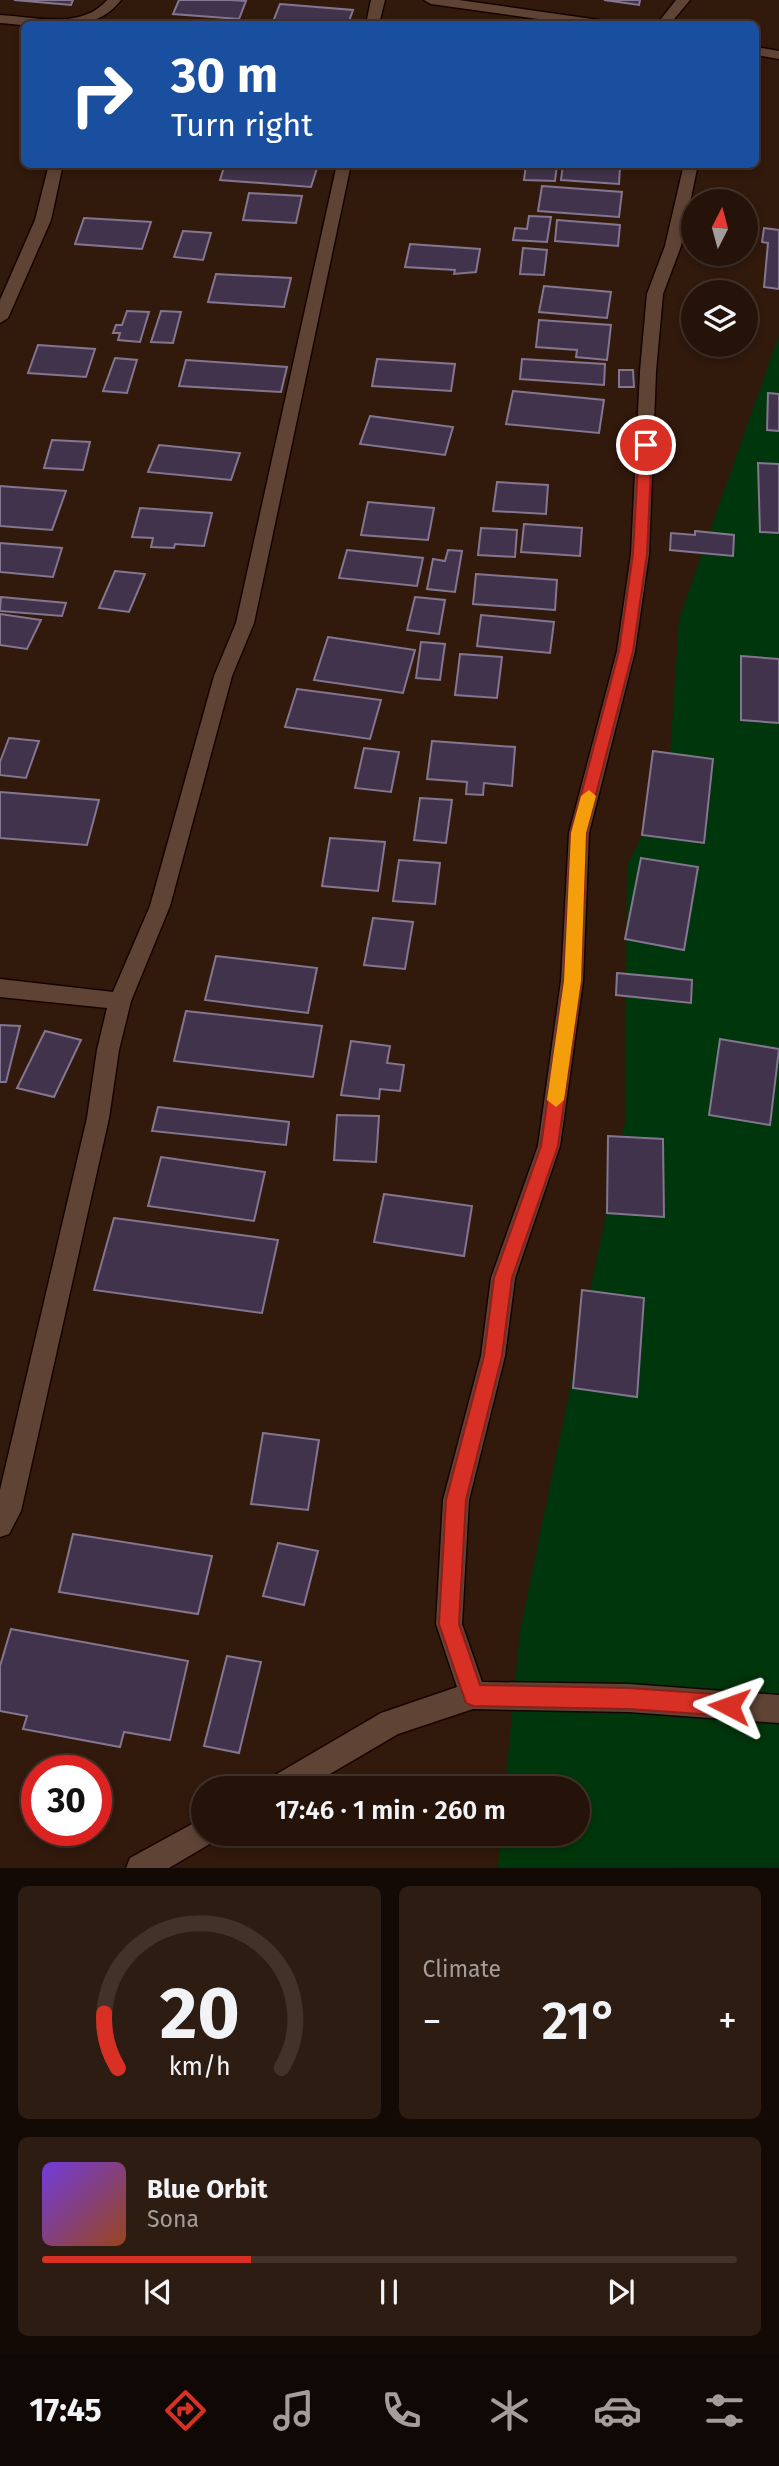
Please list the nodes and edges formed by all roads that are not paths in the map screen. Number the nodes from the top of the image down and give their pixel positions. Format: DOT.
graph roads {
  1 [pos="114,0"];
  2 [pos="378,0"];
  3 [pos="431,0"];
  4 [pos="683,0"];
  5 [pos="0,19"];
  6 [pos="47,21"];
  7 [pos="97,21"];
  8 [pos="374,21"];
  9 [pos="578,21"];
  10 [pos="666,21"];
  11 [pos="759,52"];
  12 [pos="779,55"];
  13 [pos="55,168"];
  14 [pos="344,168"];
  15 [pos="690,168"];
  16 [pos="0,318"];
  17 [pos="0,988"];
  18 [pos="120,1001"];
  19 [pos="0,1525"];
  20 [pos="473,1695"];
  21 [pos="779,1709"];
  22 [pos="300,1776"];
  23 [pos="191,1839"];
  24 [pos="140,1867"];
  1 -- 7 [label="street"];
  2 -- 8 [label="street"];
  3 -- 9 [label="street"];
  4 -- 10 [label="street"];
  5 -- 6 [label="street"];
  11 -- 12 [label="street"];
  13 -- 16 [label="street"];
  14 -- 18 [label="street"];
  15 -- 20 [label="street"];
  17 -- 18 [label="street"];
  18 -- 19 [label="street"];
  20 -- 21 [label="street"];
  20 -- 22 [label="street"];
  23 -- 24 [label="street"];
}
